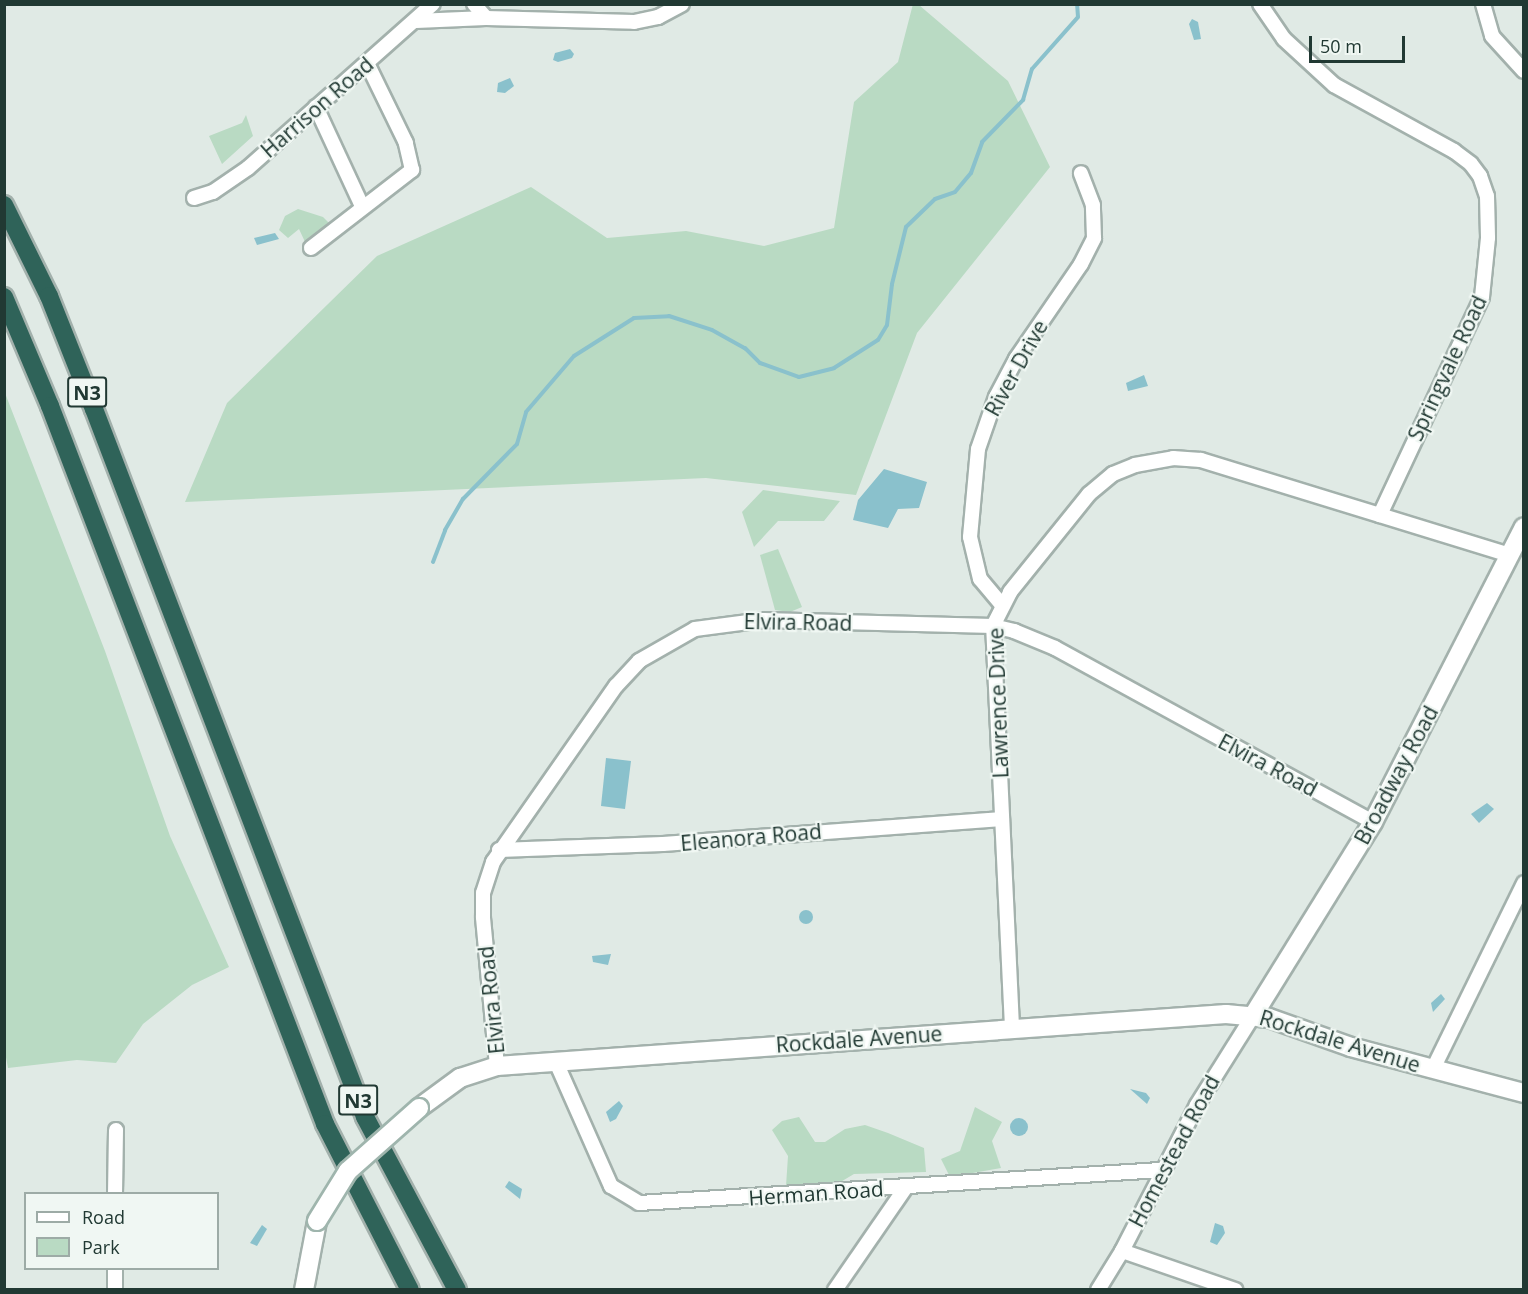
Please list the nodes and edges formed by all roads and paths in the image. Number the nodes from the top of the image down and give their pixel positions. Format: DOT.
graph roads {
  1 [pos="433,4"];
  2 [pos="474,4"];
  3 [pos="682,4"];
  4 [pos="1260,4"];
  5 [pos="1483,4"];
  6 [pos="486,18"];
  7 [pos="416,21"];
  8 [pos="367,63"];
  9 [pos="1524,71"];
  10 [pos="316,107"];
  11 [pos="1081,173"];
  12 [pos="194,198"];
  13 [pos="4,205"];
  14 [pos="362,206"];
  15 [pos="310,248"];
  16 [pos="4,297"];
  17 [pos="4,331"];
  18 [pos="50,406"];
  19 [pos="1380,515"];
  20 [pos="1524,527"];
  21 [pos="1509,555"];
  22 [pos="1002,605"];
  23 [pos="993,626"];
  24 [pos="1002,819"];
  25 [pos="1373,822"];
  26 [pos="499,850"];
  27 [pos="1524,883"];
  28 [pos="1254,1014"];
  29 [pos="1012,1027"];
  30 [pos="556,1062"];
  31 [pos="497,1066"];
  32 [pos="1433,1070"];
  33 [pos="1524,1093"];
  34 [pos="116,1130"];
  35 [pos="1161,1170"];
  36 [pos="906,1188"];
  37 [pos="115,1192"];
  38 [pos="1122,1251"];
  39 [pos="115,1270"];
  40 [pos="115,1290"];
  41 [pos="304,1290"];
  42 [pos="410,1290"];
  43 [pos="457,1290"];
  44 [pos="835,1290"];
  45 [pos="1098,1290"];
  46 [pos="1235,1290"];
  1 -- 7 [label="street, Harrison Road"];
  2 -- 6 [label="street"];
  3 -- 6 [label="street"];
  4 -- 19 [label="street, Springvale Road"];
  5 -- 9 [label="street"];
  6 -- 7 [label="street"];
  7 -- 8 [label="street, Harrison Road"];
  8 -- 10 [label="street, Harrison Road"];
  8 -- 14 [label="street"];
  10 -- 12 [label="street, Harrison Road"];
  10 -- 14 [label="street"];
  11 -- 22 [label="street, River Drive"];
  13 -- 43 [label="highway, N3"];
  14 -- 15 [label="street"];
  16 -- 18 [label="highway, N3"];
  17 -- 18 [label="highway"];
  18 -- 42 [label="highway, N3"];
  19 -- 21 [label="street, Lawrence Drive"];
  19 -- 22 [label="street, Lawrence Drive"];
  20 -- 21 [label="street, Broadway Road"];
  21 -- 25 [label="street, Broadway Road"];
  22 -- 23 [label="street, Lawrence Drive"];
  23 -- 24 [label="street, Lawrence Drive"];
  23 -- 25 [label="street, Elvira Road"];
  23 -- 26 [label="street, Elvira Road"];
  24 -- 26 [label="street, Eleanora Road"];
  24 -- 29 [label="street, Lawrence Drive"];
  25 -- 28 [label="street, Broadway Road"];
  26 -- 31 [label="street, Elvira Road"];
  27 -- 32 [label="street"];
  28 -- 29 [label="street, Rockdale Avenue"];
  28 -- 32 [label="street, Rockdale Avenue"];
  28 -- 35 [label="street, Homestead Road"];
  29 -- 30 [label="street, Rockdale Avenue"];
  30 -- 31 [label="street, Rockdale Avenue"];
  30 -- 36 [label="street, Herman Road"];
  31 -- 41 [label="street, Rockdale Avenue, bridge"];
  32 -- 33 [label="street, Rockdale Avenue"];
  34 -- 37 [label="street"];
  35 -- 36 [label="street, Herman Road"];
  35 -- 38 [label="street, Homestead Road"];
  36 -- 44 [label="street"];
  38 -- 45 [label="street, Homestead Road"];
  38 -- 46 [label="street"];
  39 -- 40 [label="street"];
}
